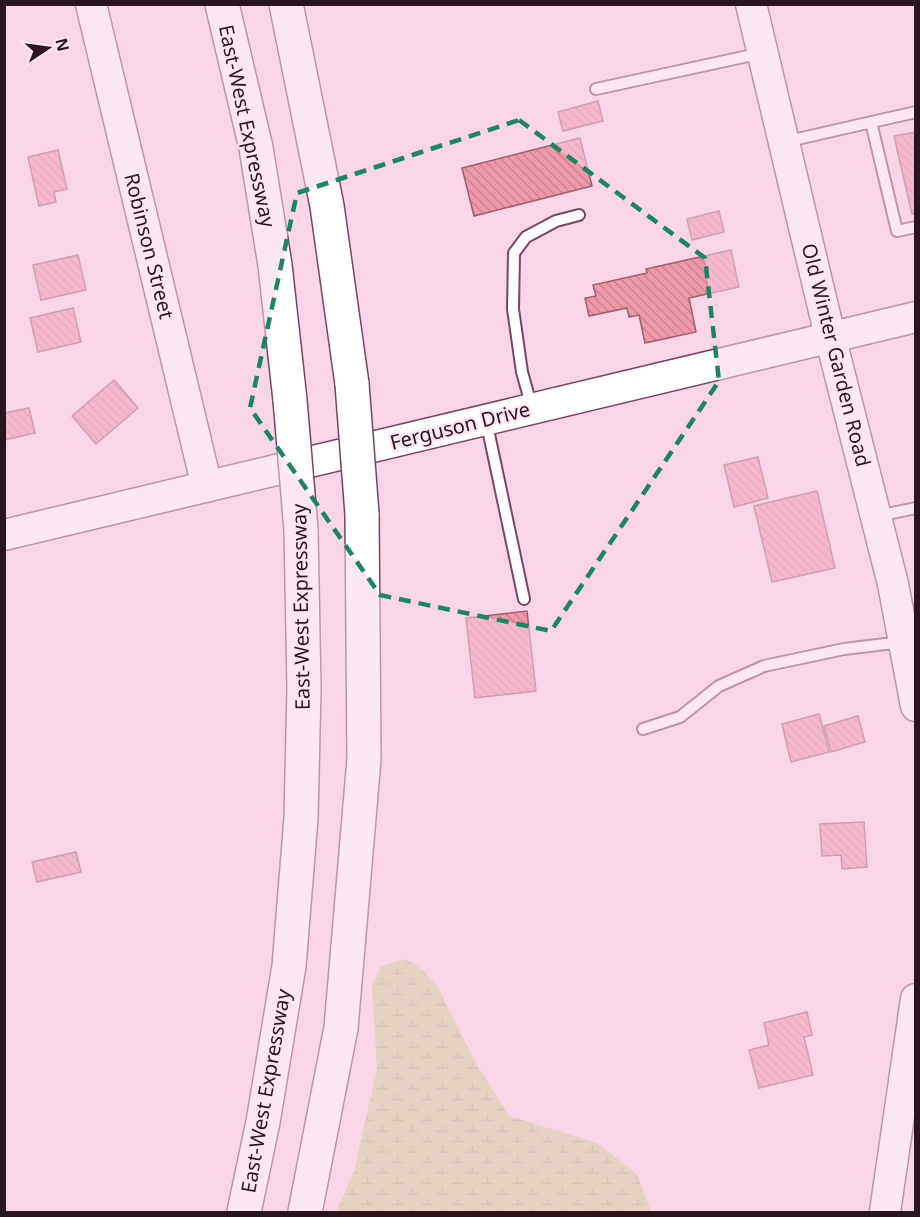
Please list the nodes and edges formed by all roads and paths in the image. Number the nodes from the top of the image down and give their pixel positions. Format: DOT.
graph roads {
  1 [pos="91,4"];
  2 [pos="222,4"];
  3 [pos="286,4"];
  4 [pos="751,4"];
  5 [pos="762,52"];
  6 [pos="596,89"];
  7 [pos="915,112"];
  8 [pos="871,122"];
  9 [pos="784,142"];
  10 [pos="579,215"];
  11 [pos="915,227"];
  12 [pos="915,317"];
  13 [pos="830,336"];
  14 [pos="532,408"];
  15 [pos="486,419"];
  16 [pos="207,487"];
  17 [pos="915,508"];
  18 [pos="876,516"];
  19 [pos="4,535"];
  20 [pos="524,599"];
  21 [pos="905,641"];
  22 [pos="915,706"];
  23 [pos="643,729"];
  24 [pos="915,999"];
  25 [pos="913,1034"];
  26 [pos="244,1212"];
  27 [pos="305,1212"];
  28 [pos="885,1212"];
  1 -- 16 [label="street, Robinson Street"];
  2 -- 26 [label="highway, East-West Expressway, bridge"];
  3 -- 27 [label="highway, bridge"];
  4 -- 5 [label="street, Old Winter Garden Road"];
  5 -- 6 [label="lane"];
  5 -- 9 [label="street, Old Winter Garden Road"];
  7 -- 8 [label="lane"];
  8 -- 9 [label="lane"];
  8 -- 11 [label="lane"];
  9 -- 13 [label="street, Old Winter Garden Road"];
  10 -- 14 [label="lane"];
  12 -- 13 [label="street, Ferguson Drive"];
  13 -- 14 [label="street, Ferguson Drive"];
  13 -- 18 [label="street, Old Winter Garden Road"];
  14 -- 15 [label="street, Ferguson Drive"];
  15 -- 16 [label="street, Ferguson Drive"];
  15 -- 20 [label="lane"];
  16 -- 19 [label="street, Ferguson Drive"];
  17 -- 18 [label="lane"];
  18 -- 21 [label="street, Old Winter Garden Road"];
  21 -- 22 [label="street, Old Winter Garden Road"];
  21 -- 23 [label="lane"];
  24 -- 25 [label="street"];
  25 -- 28 [label="street"];
}
